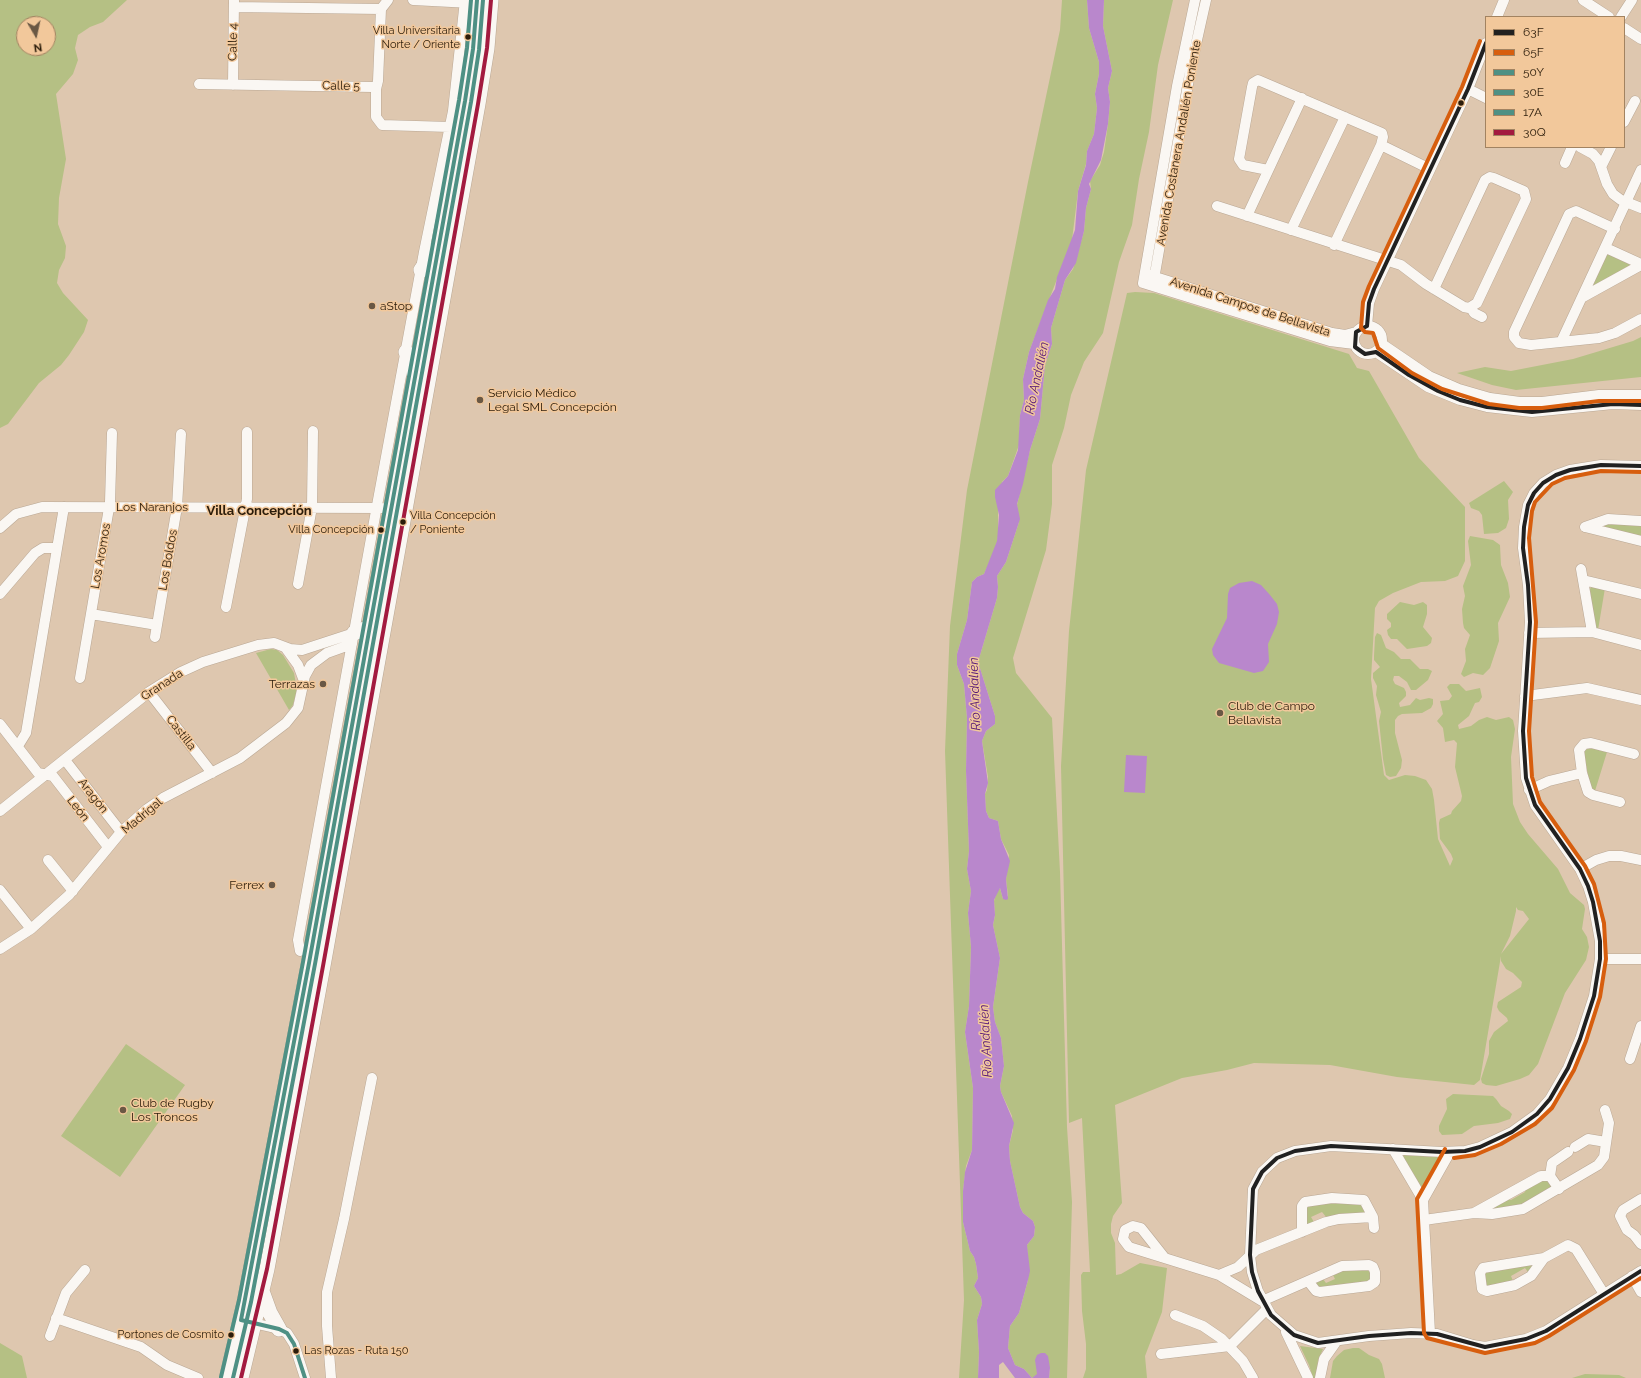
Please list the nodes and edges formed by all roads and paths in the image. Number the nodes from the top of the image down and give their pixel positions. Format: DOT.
graph roads {
  1 [pos="388,0"];
  2 [pos="413,0"];
  3 [pos="1195,0"];
  4 [pos="1206,0"];
  5 [pos="1504,0"];
  6 [pos="1583,0"];
  7 [pos="1632,0"];
  8 [pos="478,1"];
  9 [pos="234,3"];
  10 [pos="381,9"];
  11 [pos="1497,16"];
  12 [pos="1607,16"];
  13 [pos="1622,16"];
  14 [pos="1625,29"];
  15 [pos="1641,39"];
  16 [pos="1485,46"];
  17 [pos="199,84"];
  18 [pos="233,85"];
  19 [pos="376,89"];
  20 [pos="1468,89"];
  21 [pos="1302,98"];
  22 [pos="1485,98"];
  23 [pos="1635,101"];
  24 [pos="1345,117"];
  25 [pos="1625,120"];
  26 [pos="450,127"];
  27 [pos="1381,145"];
  28 [pos="1572,148"];
  29 [pos="1582,148"];
  30 [pos="1610,148"];
  31 [pos="1565,163"];
  32 [pos="1601,167"];
  33 [pos="1430,169"];
  34 [pos="1268,170"];
  35 [pos="1641,170"];
  36 [pos="1626,202"];
  37 [pos="1217,206"];
  38 [pos="1641,208"];
  39 [pos="1247,216"];
  40 [pos="1615,229"];
  41 [pos="1290,230"];
  42 [pos="439,244"];
  43 [pos="1334,245"];
  44 [pos="1606,248"];
  45 [pos="1387,260"];
  46 [pos="1641,264"];
  47 [pos="421,270"];
  48 [pos="1149,280"];
  49 [pos="1434,289"];
  50 [pos="1583,297"];
  51 [pos="1471,308"];
  52 [pos="1482,318"];
  53 [pos="1641,319"];
  54 [pos="1367,326"];
  55 [pos="1356,332"];
  56 [pos="1562,342"];
  57 [pos="1354,344"];
  58 [pos="1379,348"];
  59 [pos="406,352"];
  60 [pos="415,379"];
  61 [pos="1641,395"];
  62 [pos="1641,405"];
  63 [pos="313,431"];
  64 [pos="247,432"];
  65 [pos="112,433"];
  66 [pos="181,434"];
  67 [pos="1641,466"];
  68 [pos="64,507"];
  69 [pos="109,507"];
  70 [pos="177,507"];
  71 [pos="246,507"];
  72 [pos="312,507"];
  73 [pos="391,508"];
  74 [pos="1641,521"];
  75 [pos="0,528"];
  76 [pos="1641,542"];
  77 [pos="57,548"];
  78 [pos="1581,569"];
  79 [pos="1583,580"];
  80 [pos="298,584"];
  81 [pos="0,594"];
  82 [pos="1641,594"];
  83 [pos="226,606"];
  84 [pos="90,614"];
  85 [pos="157,625"];
  86 [pos="370,627"];
  87 [pos="1592,632"];
  88 [pos="1529,633"];
  89 [pos="155,637"];
  90 [pos="353,639"];
  91 [pos="1641,645"];
  92 [pos="285,648"];
  93 [pos="80,678"];
  94 [pos="304,681"];
  95 [pos="149,692"];
  96 [pos="1525,696"];
  97 [pos="1641,700"];
  98 [pos="0,724"];
  99 [pos="18,746"];
  100 [pos="1634,754"];
  101 [pos="65,760"];
  102 [pos="212,773"];
  103 [pos="1582,773"];
  104 [pos="46,775"];
  105 [pos="1529,790"];
  106 [pos="1620,802"];
  107 [pos="0,811"];
  108 [pos="121,832"];
  109 [pos="108,847"];
  110 [pos="48,860"];
  111 [pos="1641,861"];
  112 [pos="1580,869"];
  113 [pos="0,890"];
  114 [pos="73,891"];
  115 [pos="31,929"];
  116 [pos="0,949"];
  117 [pos="300,951"];
  118 [pos="1600,958"];
  119 [pos="1641,959"];
  120 [pos="309,963"];
  121 [pos="1641,1026"];
  122 [pos="1630,1059"];
  123 [pos="372,1078"];
  124 [pos="1605,1110"];
  125 [pos="1606,1142"];
  126 [pos="1393,1149"];
  127 [pos="1450,1152"];
  128 [pos="1550,1176"];
  129 [pos="1559,1189"];
  130 [pos="1641,1199"];
  131 [pos="1423,1200"];
  132 [pos="1474,1213"];
  133 [pos="1373,1217"];
  134 [pos="1424,1220"];
  135 [pos="1374,1228"];
  136 [pos="1302,1232"];
  137 [pos="1641,1244"];
  138 [pos="1250,1255"];
  139 [pos="1164,1257"];
  140 [pos="1544,1258"];
  141 [pos="85,1270"];
  142 [pos="1641,1271"];
  143 [pos="1219,1275"];
  144 [pos="1632,1276"];
  145 [pos="1308,1282"];
  146 [pos="262,1290"];
  147 [pos="1641,1292"];
  148 [pos="1604,1294"];
  149 [pos="1265,1305"];
  150 [pos="1175,1315"];
  151 [pos="56,1318"];
  152 [pos="248,1322"];
  153 [pos="1284,1328"];
  154 [pos="279,1329"];
  155 [pos="1430,1333"];
  156 [pos="50,1336"];
  157 [pos="1336,1342"];
  158 [pos="1230,1346"];
  159 [pos="1162,1354"];
  160 [pos="198,1378"];
  161 [pos="227,1378"];
  162 [pos="241,1378"];
  163 [pos="305,1378"];
  164 [pos="332,1378"];
  165 [pos="1253,1378"];
  166 [pos="1308,1378"];
  167 [pos="1320,1378"];
  1 -- 10 [label="street"];
  2 -- 8 [label="street"];
  3 -- 48 [label="street, Avenida Costanera Andalién Poniente"];
  4 -- 48 [label="street, Avenida Costanera Andalién Poniente"];
  5 -- 11 [label="street"];
  6 -- 12 [label="street"];
  7 -- 13 [label="street"];
  8 -- 26 [label="street"];
  8 -- 42 [label="highway"];
  8 -- 73 [label="highway"];
  9 -- 10 [label="street"];
  9 -- 18 [label="street, Calle 4"];
  10 -- 19 [label="street"];
  14 -- 15 [label="street"];
  16 -- 20 [label="street"];
  17 -- 18 [label="street, Calle 5"];
  18 -- 19 [label="street, Calle 5"];
  19 -- 26 [label="street, Calle 5"];
  20 -- 22 [label="street"];
  20 -- 33 [label="street"];
  21 -- 24 [label="street"];
  21 -- 34 [label="street"];
  21 -- 34 [label="street"];
  23 -- 25 [label="street"];
  24 -- 27 [label="street"];
  24 -- 41 [label="street"];
  26 -- 47 [label="street"];
  27 -- 33 [label="street"];
  27 -- 43 [label="street"];
  28 -- 31 [label="street"];
  29 -- 32 [label="street"];
  30 -- 32 [label="street"];
  32 -- 36 [label="street"];
  33 -- 45 [label="street"];
  34 -- 39 [label="street"];
  35 -- 36 [label="street"];
  36 -- 38 [label="street"];
  36 -- 40 [label="street"];
  37 -- 39 [label="street"];
  39 -- 41 [label="street"];
  40 -- 44 [label="street"];
  40 -- 56 [label="street"];
  41 -- 43 [label="street"];
  42 -- 47 [label="highway"];
  42 -- 60 [label="highway"];
  43 -- 45 [label="street"];
  44 -- 46 [label="street"];
  44 -- 50 [label="street"];
  45 -- 49 [label="street"];
  45 -- 54 [label="street"];
  46 -- 50 [label="street"];
  47 -- 59 [label="street"];
  48 -- 55 [label="street, Avenida Campos de Bellavista"];
  48 -- 57 [label="street, Avenida Campos de Bellavista"];
  49 -- 51 [label="street"];
  49 -- 51 [label="street"];
  50 -- 56 [label="street"];
  51 -- 52 [label="street"];
  53 -- 56 [label="street"];
  54 -- 55 [label="street"];
  54 -- 58 [label="street"];
  55 -- 57 [label="street"];
  57 -- 58 [label="street"];
  58 -- 61 [label="street"];
  58 -- 62 [label="street"];
  59 -- 60 [label="highway"];
  59 -- 73 [label="street"];
  60 -- 73 [label="highway"];
  63 -- 72 [label="street"];
  64 -- 71 [label="street"];
  65 -- 69 [label="street, Los Aromos"];
  66 -- 70 [label="street, Los Boldos"];
  67 -- 88 [label="street"];
  68 -- 69 [label="street, Los Naranjos"];
  68 -- 75 [label="street, Los Naranjos"];
  68 -- 77 [label="street"];
  69 -- 70 [label="street, Los Naranjos"];
  69 -- 84 [label="street, Los Aromos"];
  70 -- 71 [label="street, Los Naranjos"];
  70 -- 85 [label="street, Los Boldos"];
  71 -- 72 [label="street, Los Naranjos"];
  71 -- 83 [label="street"];
  72 -- 73 [label="street, Los Naranjos"];
  72 -- 80 [label="street"];
  73 -- 86 [label="highway"];
  73 -- 90 [label="street"];
  73 -- 146 [label="highway"];
  74 -- 76 [label="street"];
  77 -- 81 [label="street"];
  77 -- 99 [label="street"];
  78 -- 79 [label="street"];
  79 -- 82 [label="street"];
  79 -- 87 [label="street"];
  84 -- 85 [label="street"];
  84 -- 93 [label="street, Los Aromos"];
  85 -- 89 [label="street, Los Boldos"];
  86 -- 90 [label="highway"];
  86 -- 120 [label="highway"];
  87 -- 88 [label="street"];
  87 -- 91 [label="street"];
  88 -- 96 [label="street"];
  90 -- 92 [label="street, Granada"];
  90 -- 94 [label="street, Madrigal"];
  90 -- 117 [label="street"];
  92 -- 94 [label="street"];
  92 -- 95 [label="street, Granada"];
  94 -- 102 [label="street, Madrigal"];
  95 -- 101 [label="street, Granada"];
  95 -- 102 [label="street, Castilla"];
  96 -- 97 [label="street"];
  96 -- 105 [label="street"];
  98 -- 99 [label="street, León"];
  99 -- 104 [label="street, León"];
  100 -- 103 [label="street"];
  101 -- 104 [label="street, Granada"];
  101 -- 108 [label="street, Aragón"];
  102 -- 108 [label="street, Madrigal"];
  103 -- 105 [label="street"];
  103 -- 106 [label="street"];
  104 -- 107 [label="street, Granada"];
  104 -- 109 [label="street, León"];
  105 -- 112 [label="street"];
  108 -- 109 [label="street, Madrigal"];
  109 -- 114 [label="street, Madrigal"];
  110 -- 114 [label="street"];
  111 -- 112 [label="street"];
  112 -- 118 [label="street"];
  113 -- 115 [label="street"];
  114 -- 115 [label="street, Madrigal"];
  115 -- 116 [label="street, Madrigal"];
  117 -- 120 [label="highway"];
  118 -- 119 [label="street"];
  118 -- 127 [label="street"];
  120 -- 152 [label="highway"];
  121 -- 122 [label="street"];
  123 -- 164 [label="street"];
  124 -- 125 [label="street"];
  125 -- 128 [label="street"];
  125 -- 129 [label="street"];
  126 -- 127 [label="street"];
  126 -- 131 [label="street"];
  126 -- 138 [label="street"];
  127 -- 131 [label="street"];
  128 -- 129 [label="street"];
  128 -- 132 [label="street"];
  129 -- 132 [label="street"];
  130 -- 137 [label="street"];
  131 -- 134 [label="street"];
  132 -- 134 [label="street"];
  133 -- 135 [label="street"];
  133 -- 136 [label="street"];
  133 -- 136 [label="street"];
  134 -- 155 [label="street"];
  136 -- 138 [label="street"];
  138 -- 143 [label="street"];
  138 -- 149 [label="street"];
  139 -- 143 [label="street"];
  140 -- 140 [label="street"];
  140 -- 148 [label="street"];
  141 -- 151 [label="street"];
  142 -- 144 [label="street"];
  143 -- 149 [label="street"];
  144 -- 147 [label="street"];
  144 -- 148 [label="street"];
  145 -- 145 [label="street"];
  145 -- 149 [label="street"];
  146 -- 152 [label="highway"];
  146 -- 154 [label="highway"];
  148 -- 155 [label="street"];
  149 -- 153 [label="street"];
  149 -- 158 [label="street"];
  150 -- 158 [label="street"];
  151 -- 156 [label="street"];
  151 -- 160 [label="street"];
  152 -- 154 [label="street"];
  152 -- 161 [label="highway"];
  152 -- 162 [label="highway"];
  153 -- 157 [label="street"];
  153 -- 166 [label="street"];
  154 -- 163 [label="street"];
  155 -- 157 [label="street"];
  157 -- 167 [label="street"];
  158 -- 159 [label="street"];
  158 -- 165 [label="street"];
}
